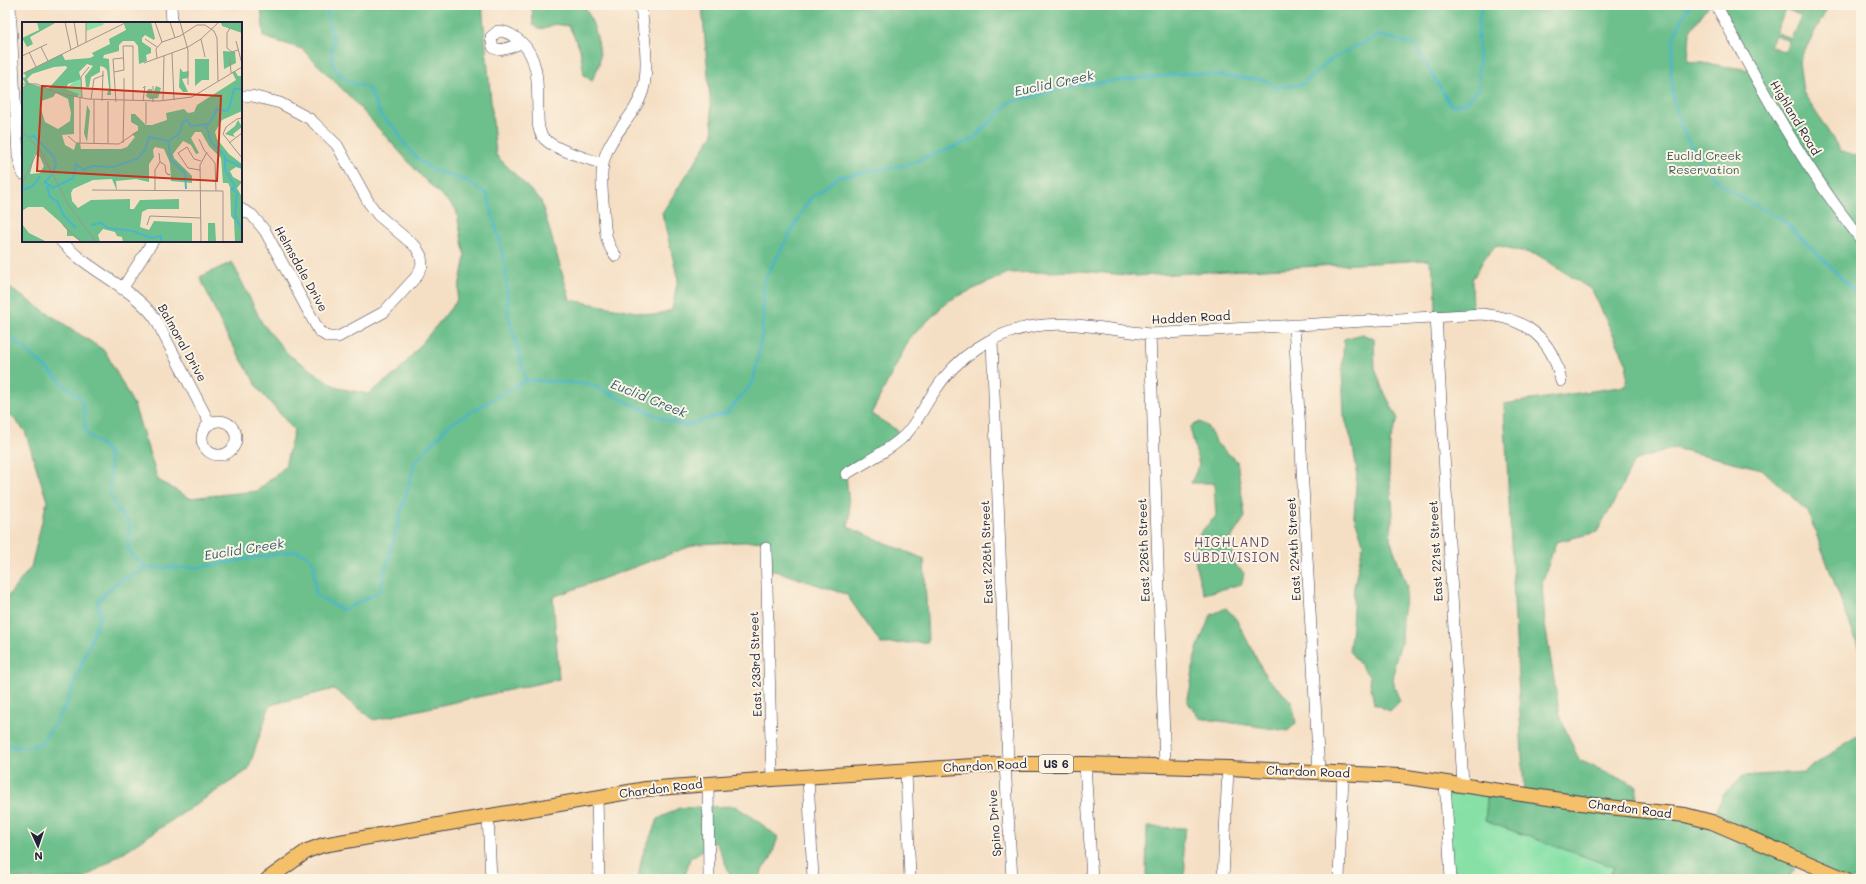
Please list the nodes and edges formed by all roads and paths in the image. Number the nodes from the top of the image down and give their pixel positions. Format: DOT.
graph roads {
  1 [pos="10,5"];
  2 [pos="171,5"];
  3 [pos="641,5"];
  4 [pos="1716,5"];
  5 [pos="172,22"];
  6 [pos="522,43"];
  7 [pos="242,96"];
  8 [pos="603,164"];
  9 [pos="22,170"];
  10 [pos="242,210"];
  11 [pos="1861,239"];
  12 [pos="62,242"];
  13 [pos="152,242"];
  14 [pos="616,256"];
  15 [pos="122,289"];
  16 [pos="1436,316"];
  17 [pos="1294,325"];
  18 [pos="1150,334"];
  19 [pos="992,340"];
  20 [pos="1561,381"];
  21 [pos="210,424"];
  22 [pos="846,474"];
  23 [pos="766,548"];
  24 [pos="1006,764"];
  25 [pos="1085,764"];
  26 [pos="1165,766"];
  27 [pos="1228,768"];
  28 [pos="906,771"];
  29 [pos="1319,772"];
  30 [pos="1343,773"];
  31 [pos="808,776"];
  32 [pos="772,779"];
  33 [pos="1445,782"];
  34 [pos="708,783"];
  35 [pos="1463,785"];
  36 [pos="597,798"];
  37 [pos="488,816"];
  38 [pos="268,879"];
  39 [pos="491,879"];
  40 [pos="599,879"];
  41 [pos="709,879"];
  42 [pos="813,879"];
  43 [pos="910,879"];
  44 [pos="1012,879"];
  45 [pos="1092,879"];
  46 [pos="1223,879"];
  47 [pos="1339,879"];
  48 [pos="1451,879"];
  49 [pos="1845,879"];
  1 -- 9 [label="street"];
  2 -- 5 [label="street"];
  3 -- 8 [label="street"];
  4 -- 11 [label="street, Highland Road"];
  6 -- 8 [label="street"];
  7 -- 10 [label="street, Helmsdale Drive"];
  8 -- 14 [label="street"];
  12 -- 15 [label="street, Balmoral Drive"];
  13 -- 15 [label="street"];
  15 -- 21 [label="street, Balmoral Drive"];
  16 -- 17 [label="street, Hadden Road"];
  16 -- 20 [label="street, Hadden Road"];
  16 -- 35 [label="street, East 221st Street"];
  17 -- 18 [label="street, Hadden Road"];
  17 -- 29 [label="street, East 224th Street"];
  18 -- 19 [label="street, Hadden Road"];
  18 -- 26 [label="street, East 226th Street"];
  19 -- 22 [label="street, Hadden Road"];
  19 -- 24 [label="street, East 228th Street"];
  23 -- 32 [label="street, East 233rd Street"];
  24 -- 25 [label="main road, Chardon Road / US 6"];
  24 -- 28 [label="main road, Chardon Road / US 6"];
  24 -- 44 [label="street, Spino Drive"];
  25 -- 26 [label="main road, Chardon Road / US 6"];
  25 -- 45 [label="street"];
  26 -- 27 [label="main road, Chardon Road / US 6"];
  27 -- 29 [label="main road, Chardon Road / US 6"];
  27 -- 46 [label="street"];
  28 -- 31 [label="main road, Chardon Road / US 6"];
  28 -- 43 [label="street"];
  29 -- 30 [label="main road, Chardon Road / US 6"];
  30 -- 33 [label="main road, Chardon Road / US 6"];
  30 -- 47 [label="street"];
  31 -- 32 [label="main road, Chardon Road / US 6"];
  31 -- 42 [label="street"];
  32 -- 34 [label="main road, Chardon Road / US 6"];
  33 -- 35 [label="main road, Chardon Road / US 6"];
  33 -- 48 [label="street"];
  34 -- 36 [label="main road, Chardon Road / US 6"];
  34 -- 41 [label="street"];
  35 -- 49 [label="main road, Chardon Road / US 6"];
  36 -- 37 [label="main road, Chardon Road / US 6"];
  36 -- 40 [label="street"];
  37 -- 38 [label="main road, Chardon Road / US 6"];
  37 -- 39 [label="street"];
}
